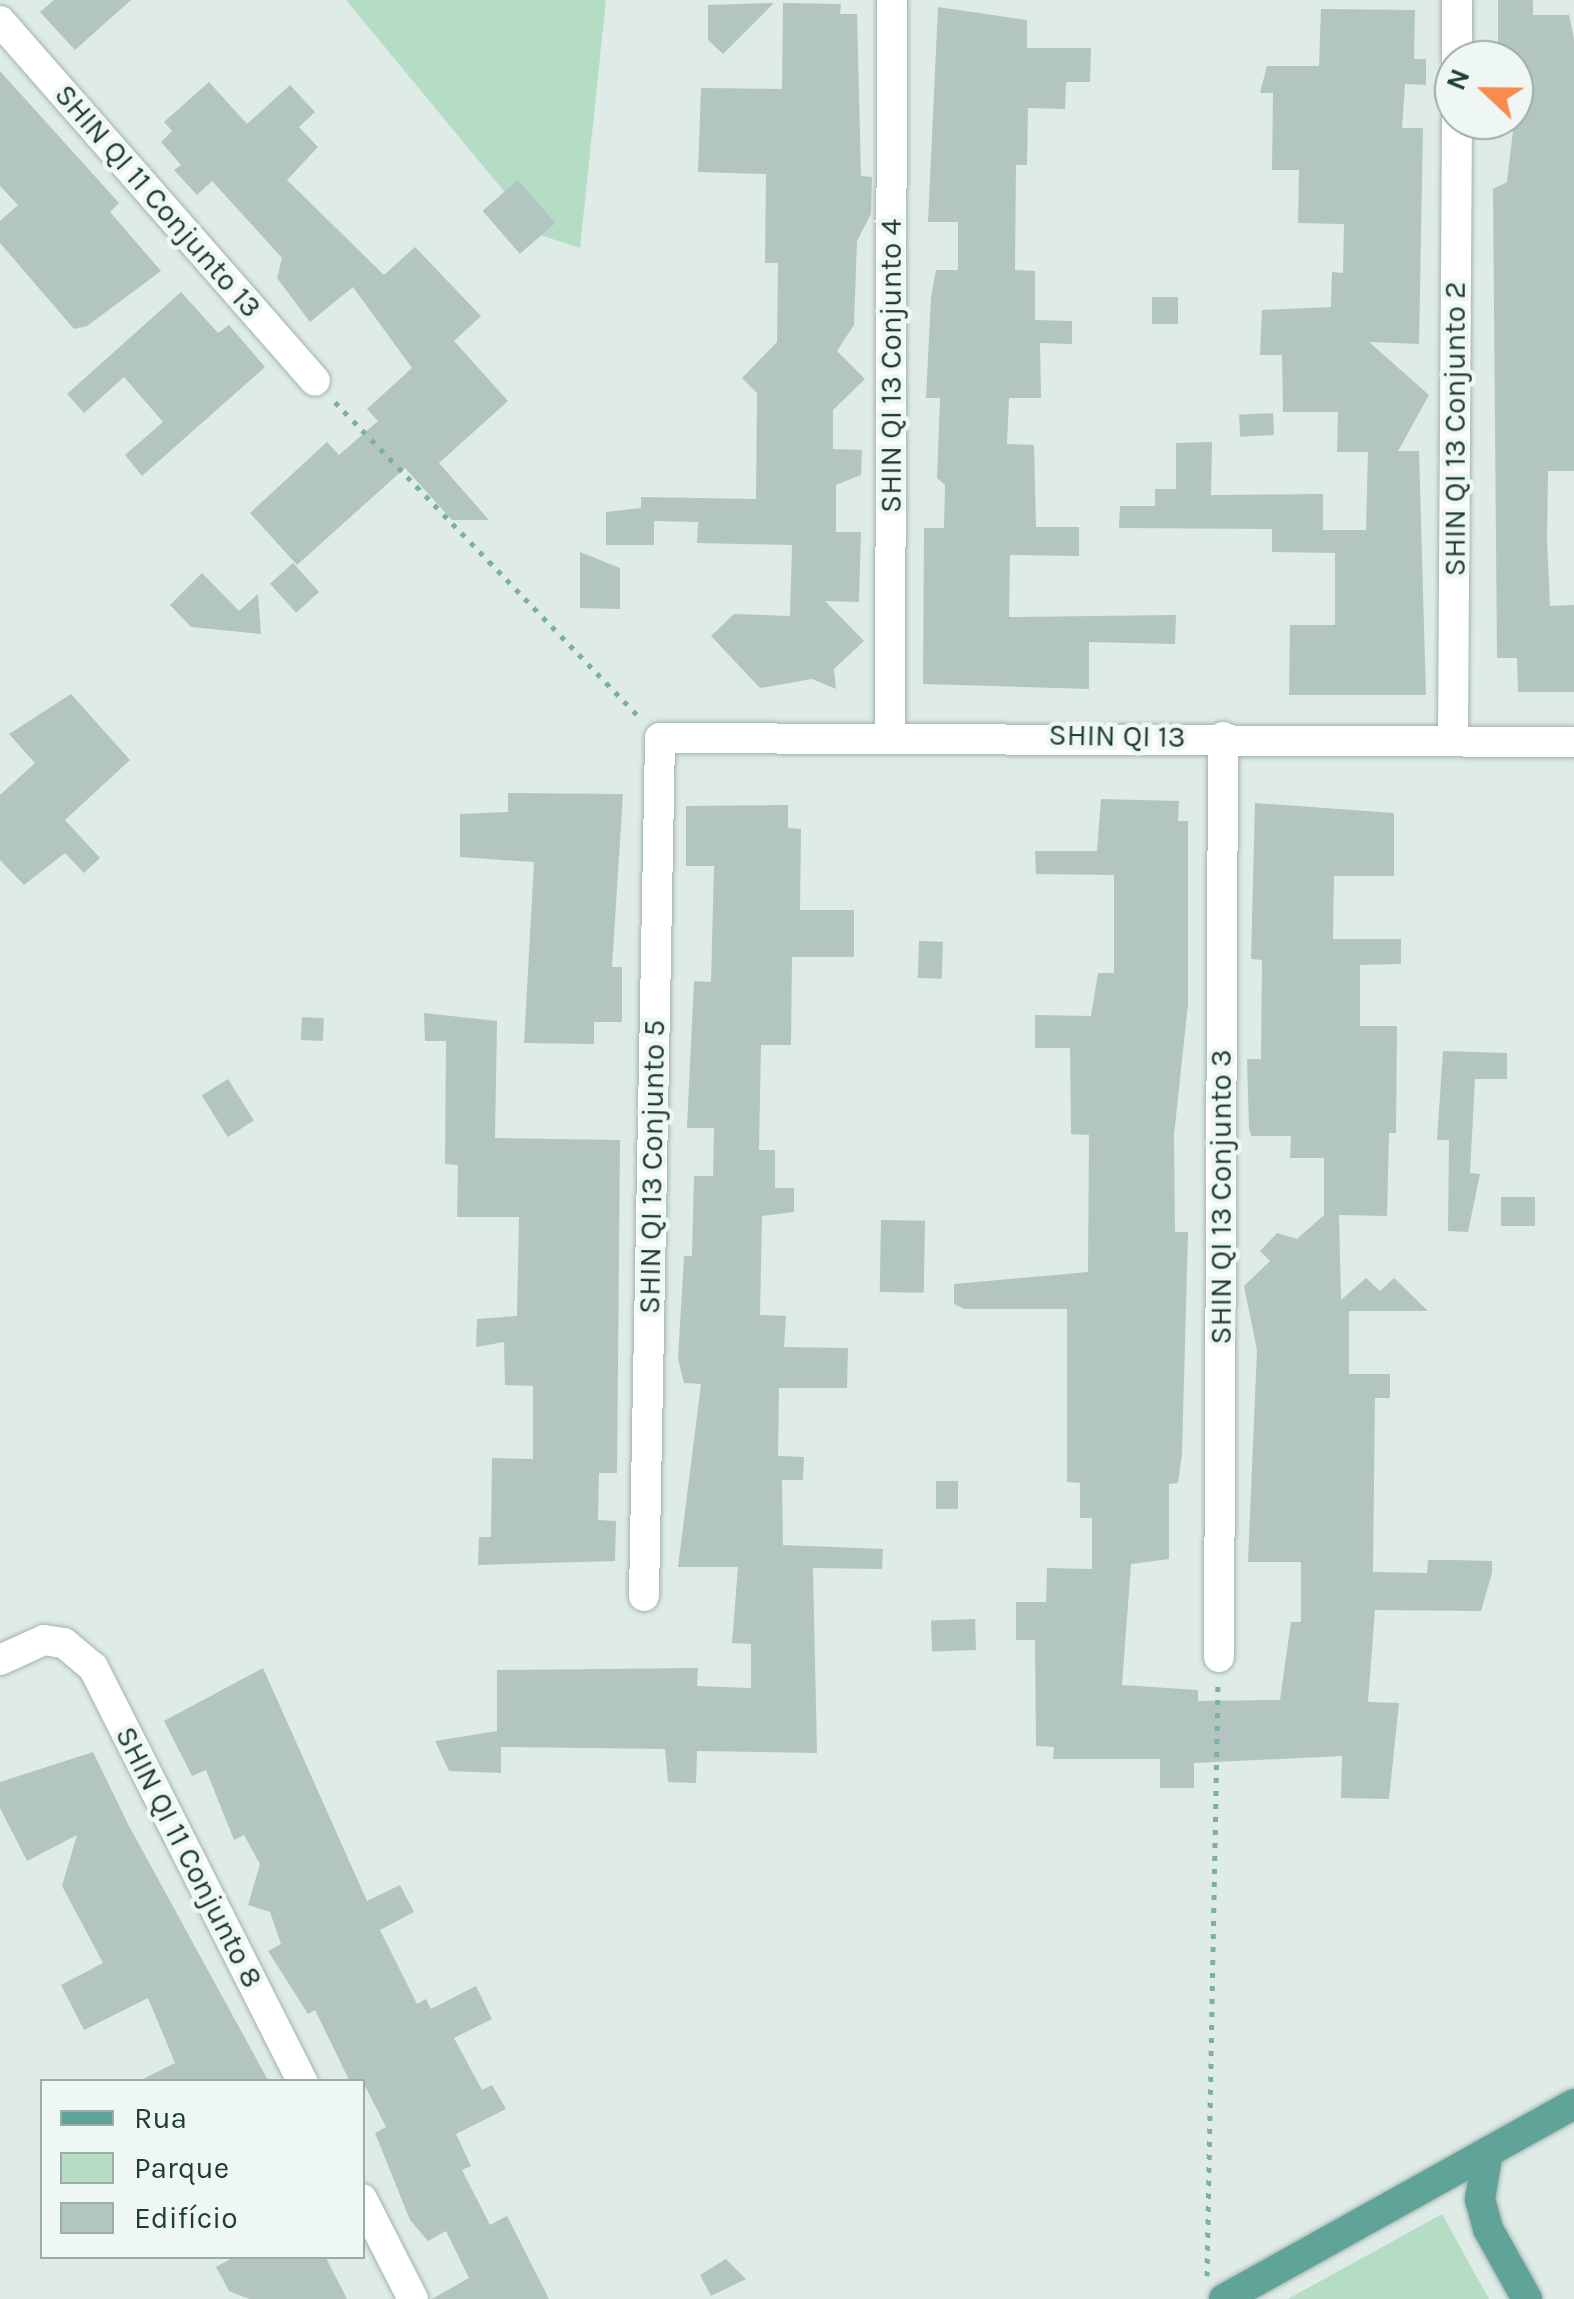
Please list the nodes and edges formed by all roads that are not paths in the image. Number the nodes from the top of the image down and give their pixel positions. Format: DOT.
graph roads {
  1 [pos="892,0"];
  2 [pos="1458,0"];
  3 [pos="0,21"];
  4 [pos="1457,40"];
  5 [pos="1457,140"];
  6 [pos="315,381"];
  7 [pos="890,732"];
  8 [pos="1223,737"];
  9 [pos="660,738"];
  10 [pos="1453,738"];
  11 [pos="1574,742"];
  12 [pos="644,1596"];
  13 [pos="1219,1657"];
  14 [pos="0,1660"];
  15 [pos="301,2079"];
  16 [pos="1574,2104"];
  17 [pos="1488,2152"];
  18 [pos="365,2204"];
  19 [pos="1216,2290"];
  20 [pos="414,2299"];
  21 [pos="1526,2299"];
  1 -- 7 [label="street, SHIN QI 13 Conjunto 4"];
  2 -- 4 [label="street"];
  3 -- 6 [label="street, SHIN QI 11 Conjunto 13"];
  5 -- 10 [label="street, SHIN QI 13 Conjunto 2"];
  7 -- 8 [label="street, SHIN QI 13"];
  7 -- 9 [label="street, SHIN QI 13"];
  8 -- 10 [label="street, SHIN QI 13"];
  8 -- 13 [label="street, SHIN QI 13 Conjunto 3"];
  9 -- 12 [label="street, SHIN QI 13 Conjunto 5"];
  10 -- 11 [label="street, SHIN QI 13"];
  14 -- 15 [label="street, SHIN QI 11 Conjunto 8"];
  16 -- 17 [label="main road"];
  17 -- 19 [label="main road"];
  17 -- 21 [label="main road"];
  18 -- 20 [label="street"];
}
